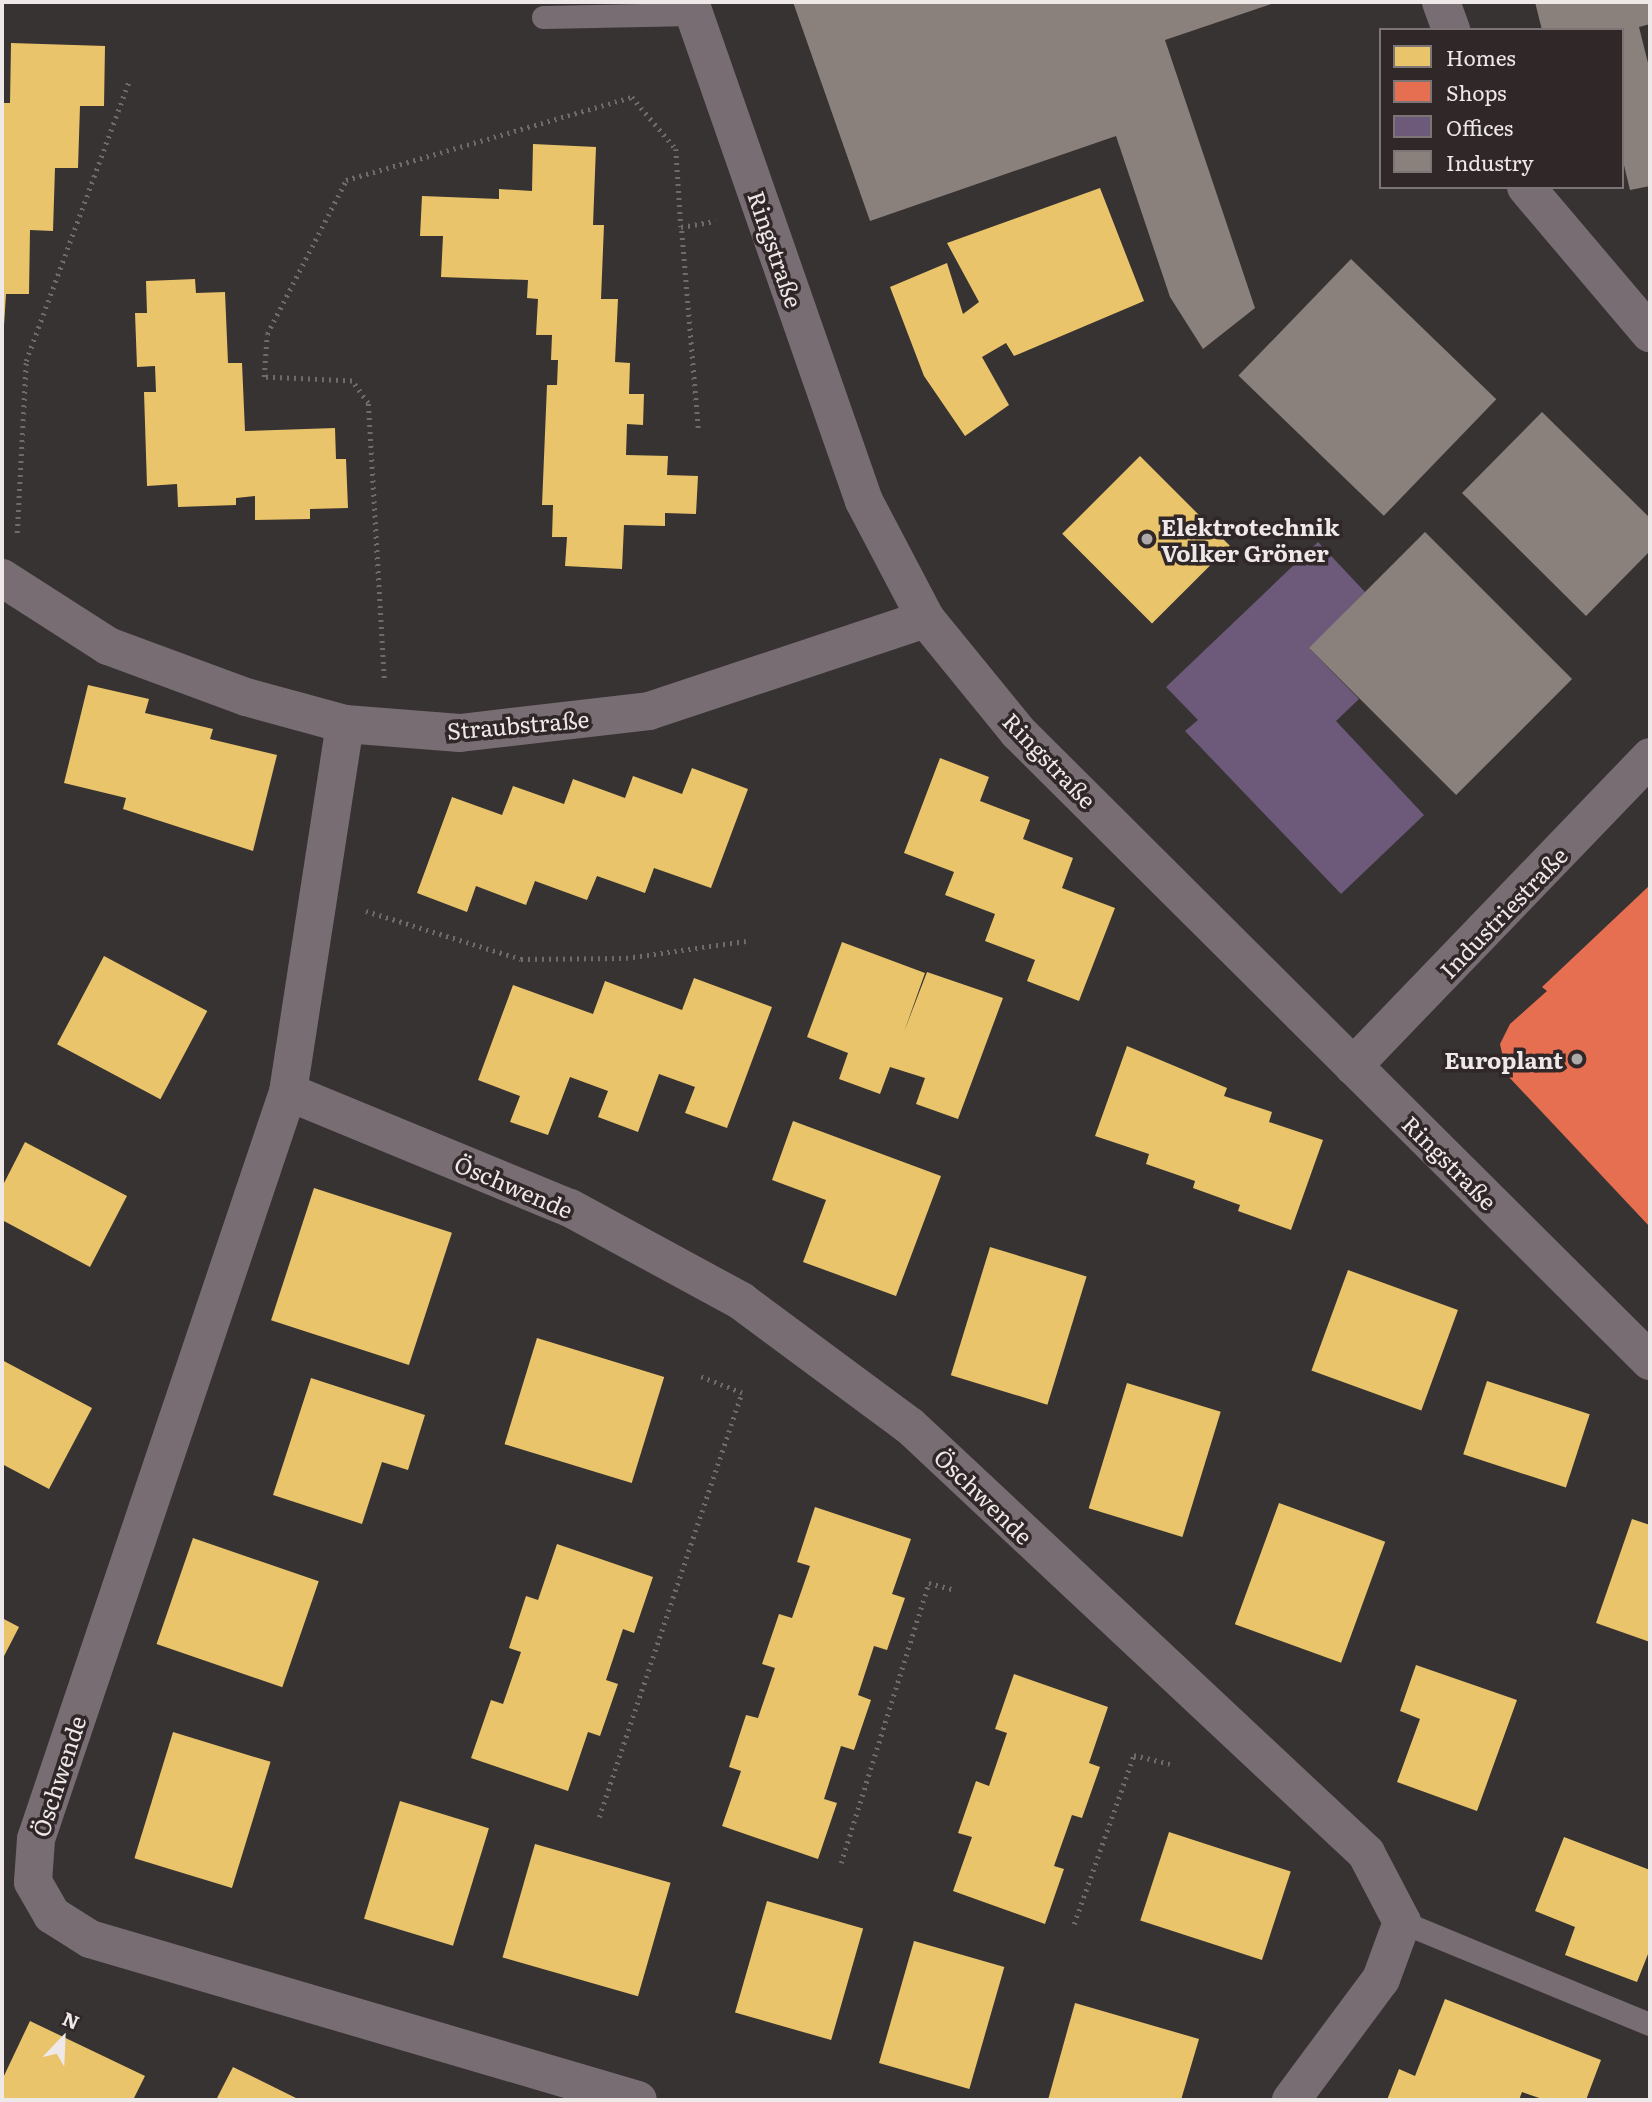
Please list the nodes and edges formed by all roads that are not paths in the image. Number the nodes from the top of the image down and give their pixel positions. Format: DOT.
graph roads {
  1 [pos="1441,2"];
  2 [pos="692,8"];
  3 [pos="543,17"];
  4 [pos="1450,28"];
  5 [pos="1528,189"];
  6 [pos="1650,333"];
  7 [pos="8,582"];
  8 [pos="926,619"];
  9 [pos="345,724"];
  10 [pos="1650,757"];
  11 [pos="1353,1066"];
  12 [pos="288,1092"];
  13 [pos="1650,1361"];
  14 [pos="1402,1922"];
  15 [pos="1650,2024"];
  16 [pos="638,2100"];
  17 [pos="1291,2100"];
  1 -- 4 [label="street"];
  2 -- 3 [label="lane"];
  2 -- 8 [label="street, Ringstraße"];
  5 -- 6 [label="street"];
  7 -- 9 [label="street, Straubstraße"];
  8 -- 9 [label="street, Straubstraße"];
  8 -- 11 [label="street, Ringstraße"];
  9 -- 12 [label="street, Öschwende"];
  10 -- 11 [label="street, Industriestraße"];
  11 -- 13 [label="street, Ringstraße"];
  12 -- 14 [label="street, Öschwende"];
  12 -- 16 [label="street, Öschwende"];
  14 -- 15 [label="lane"];
  14 -- 17 [label="street"];
}
